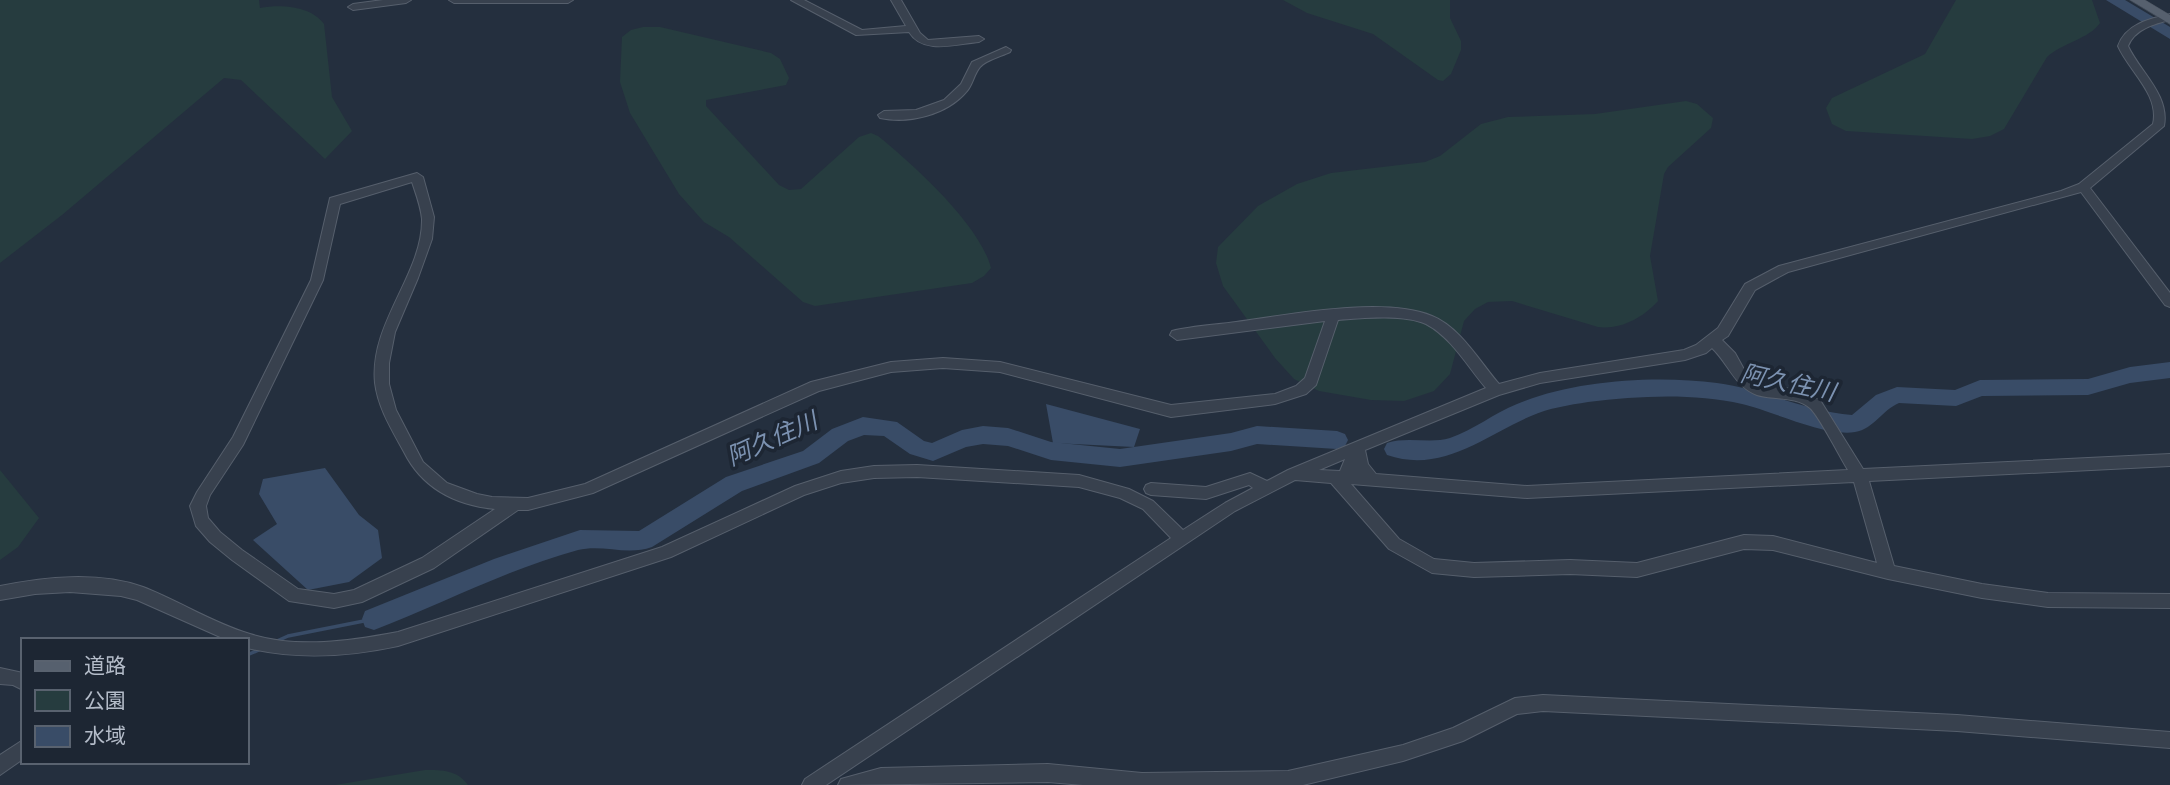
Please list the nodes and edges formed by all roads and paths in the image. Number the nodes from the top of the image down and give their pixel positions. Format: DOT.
graph roads {
  1 [pos="406,0"];
  2 [pos="454,0"];
  3 [pos="568,0"];
  4 [pos="796,0"];
  5 [pos="896,0"];
  6 [pos="2136,0"];
  7 [pos="353,7"];
  8 [pos="2167,18"];
  9 [pos="912,29"];
  10 [pos="979,39"];
  11 [pos="1006,50"];
  12 [pos="884,115"];
  13 [pos="2083,187"];
  14 [pos="2170,302"];
  15 [pos="1333,316"];
  16 [pos="1177,335"];
  17 [pos="1714,341"];
  18 [pos="1496,390"];
  19 [pos="1357,447"];
  20 [pos="2170,460"];
  21 [pos="1293,474"];
  22 [pos="1860,477"];
  23 [pos="1340,478"];
  24 [pos="1371,479"];
  25 [pos="1266,486"];
  26 [pos="1151,489"];
  27 [pos="513,505"];
  28 [pos="1182,539"];
  29 [pos="1888,572"];
  30 [pos="0,593"];
  31 [pos="2170,601"];
  32 [pos="242,638"];
  33 [pos="248,640"];
  34 [pos="0,676"];
  35 [pos="21,681"];
  36 [pos="2170,740"];
  37 [pos="21,750"];
  38 [pos="0,766"];
  39 [pos="811,785"];
  40 [pos="846,785"];
  1 -- 7 [label="street"];
  2 -- 3 [label="street"];
  4 -- 9 [label="street"];
  5 -- 9 [label="street"];
  6 -- 8 [label="main road"];
  8 -- 13 [label="street"];
  9 -- 10 [label="street"];
  11 -- 12 [label="street"];
  13 -- 14 [label="street"];
  13 -- 17 [label="street"];
  15 -- 16 [label="street"];
  15 -- 18 [label="street"];
  15 -- 27 [label="street"];
  17 -- 18 [label="street"];
  17 -- 22 [label="street"];
  18 -- 19 [label="street"];
  19 -- 21 [label="street"];
  19 -- 23 [label="street"];
  19 -- 24 [label="street"];
  20 -- 22 [label="street"];
  21 -- 23 [label="street"];
  21 -- 25 [label="street"];
  22 -- 24 [label="street"];
  22 -- 29 [label="street"];
  23 -- 24 [label="street"];
  23 -- 29 [label="street"];
  25 -- 26 [label="street"];
  25 -- 28 [label="street"];
  27 -- 27 [label="street"];
  28 -- 33 [label="street"];
  28 -- 39 [label="street"];
  29 -- 31 [label="street"];
  30 -- 32 [label="street"];
  34 -- 35 [label="street"];
  36 -- 40 [label="street"];
  37 -- 38 [label="street"];
}
